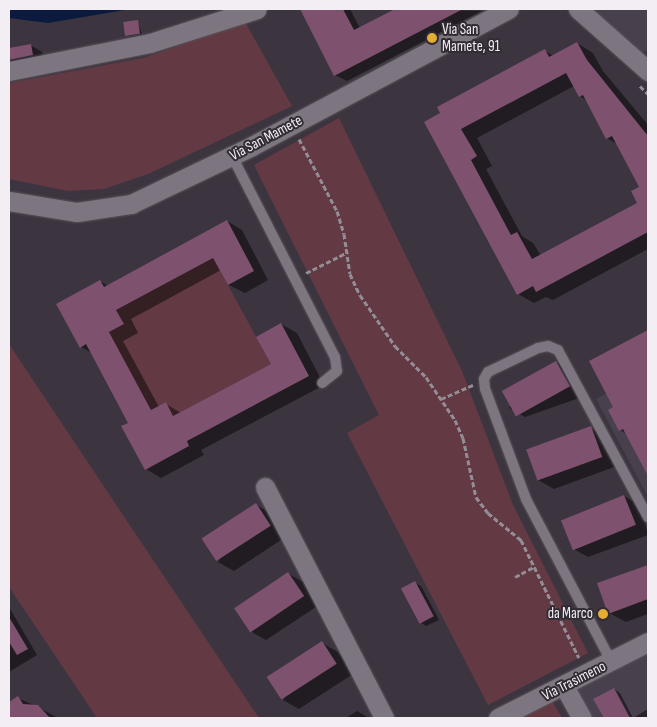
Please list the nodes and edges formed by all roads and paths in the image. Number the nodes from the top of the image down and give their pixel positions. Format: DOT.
graph roads {
  1 [pos="257,9"];
  2 [pos="509,9"];
  3 [pos="578,9"];
  4 [pos="648,71"];
  5 [pos="9,72"];
  6 [pos="298,137"];
  7 [pos="232,156"];
  8 [pos="9,201"];
  9 [pos="348,252"];
  10 [pos="308,272"];
  11 [pos="322,383"];
  12 [pos="484,384"];
  13 [pos="441,399"];
  14 [pos="265,487"];
  15 [pos="648,517"];
  16 [pos="534,567"];
  17 [pos="515,577"];
  18 [pos="648,642"];
  19 [pos="581,661"];
  20 [pos="611,661"];
  21 [pos="564,686"];
  22 [pos="384,718"];
  23 [pos="498,718"];
  24 [pos="582,718"];
  1 -- 5 [label="street"];
  2 -- 7 [label="street, Via San Mamete"];
  3 -- 4 [label="street"];
  6 -- 9 [label="path"];
  7 -- 8 [label="street, Via San Mamete"];
  7 -- 11 [label="lane"];
  9 -- 10 [label="path"];
  9 -- 13 [label="path"];
  12 -- 13 [label="path"];
  12 -- 15 [label="lane"];
  12 -- 20 [label="lane"];
  13 -- 16 [label="path"];
  14 -- 22 [label="street"];
  16 -- 17 [label="path"];
  16 -- 19 [label="path"];
  18 -- 20 [label="street, Via Trasimeno"];
  20 -- 21 [label="street, Via Trasimeno"];
  21 -- 23 [label="street, Via Trasimeno"];
  21 -- 24 [label="street"];
}
